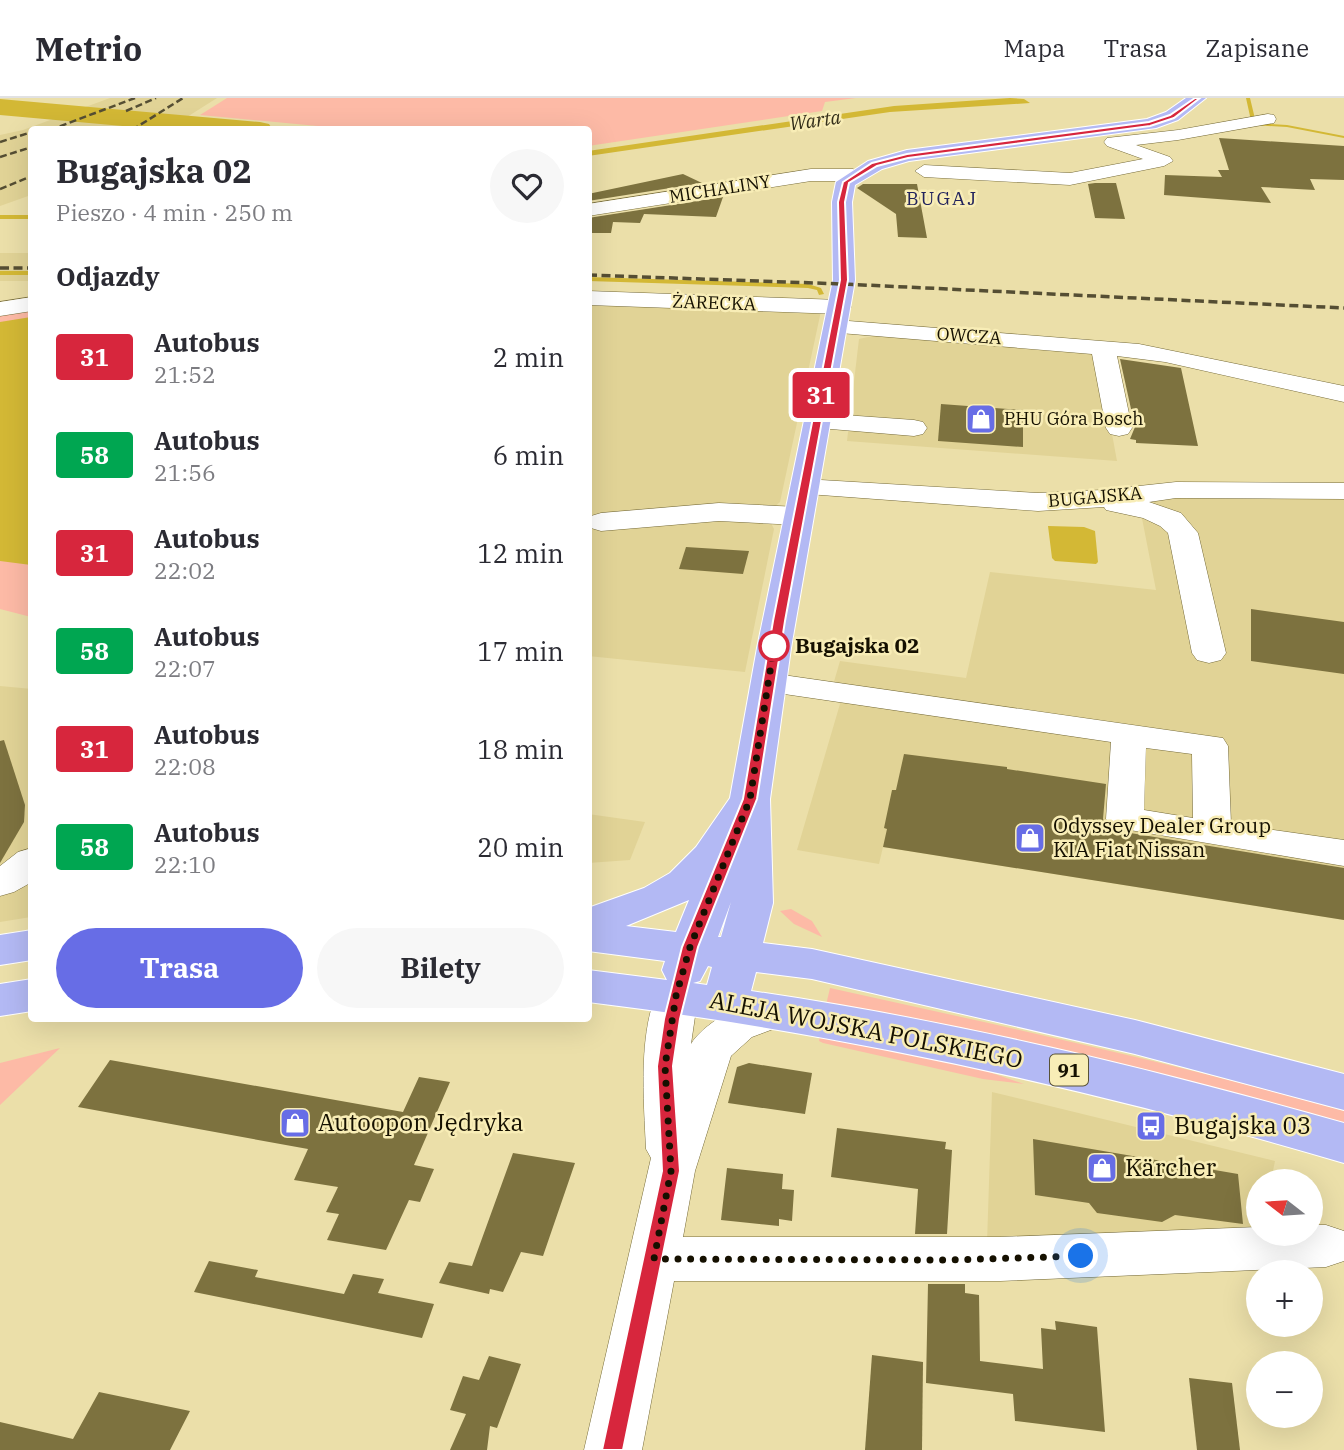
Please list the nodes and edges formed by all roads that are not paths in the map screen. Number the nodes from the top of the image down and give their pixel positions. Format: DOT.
graph roads {
  1 [pos="1196,99"];
  2 [pos="1268,119"];
  3 [pos="1089,133"];
  4 [pos="1113,142"];
  5 [pos="924,171"];
  6 [pos="853,175"];
  7 [pos="592,209"];
  8 [pos="592,298"];
  9 [pos="28,305"];
  10 [pos="0,309"];
  11 [pos="838,317"];
  12 [pos="1103,348"];
  13 [pos="1344,394"];
  14 [pos="816,421"];
  15 [pos="914,428"];
  16 [pos="1119,428"];
  17 [pos="804,487"];
  18 [pos="1344,491"];
  19 [pos="1102,499"];
  20 [pos="799,516"];
  21 [pos="601,522"];
  22 [pos="1209,653"];
  23 [pos="769,683"];
  24 [pos="1129,735"];
  25 [pos="750,799"];
  26 [pos="1212,833"];
  27 [pos="1344,853"];
  28 [pos="28,864"];
  29 [pos="0,883"];
  30 [pos="592,922"];
  31 [pos="592,936"];
  32 [pos="28,946"];
  33 [pos="690,947"];
  34 [pos="0,950"];
  35 [pos="738,953"];
  36 [pos="592,986"];
  37 [pos="28,996"];
  38 [pos="676,996"];
  39 [pos="0,1000"];
  40 [pos="725,1003"];
  41 [pos="776,1012"];
  42 [pos="1344,1092"];
  43 [pos="1344,1143"];
  44 [pos="671,1171"];
  45 [pos="1325,1246"];
  46 [pos="654,1259"];
  47 [pos="613,1450"];
  1 -- 3 [label="main road"];
  2 -- 4 [label="street"];
  3 -- 4 [label="street"];
  3 -- 6 [label="main road"];
  4 -- 5 [label="street"];
  6 -- 7 [label="street, MICHALINY"];
  6 -- 11 [label="main road"];
  8 -- 11 [label="street, ŻARECKA"];
  9 -- 10 [label="street"];
  11 -- 12 [label="street, OWCZA"];
  11 -- 14 [label="main road"];
  12 -- 13 [label="street, OWCZA"];
  12 -- 16 [label="street"];
  14 -- 15 [label="street"];
  14 -- 17 [label="main road"];
  17 -- 19 [label="street, BUGAJSKA"];
  17 -- 20 [label="main road"];
  18 -- 19 [label="street, BUGAJSKA"];
  19 -- 22 [label="street"];
  20 -- 21 [label="street"];
  20 -- 23 [label="main road"];
  23 -- 24 [label="street"];
  23 -- 25 [label="main road"];
  24 -- 26 [label="street"];
  24 -- 26 [label="street"];
  25 -- 30 [label="main road"];
  25 -- 33 [label="main road"];
  25 -- 35 [label="main road"];
  26 -- 27 [label="street"];
  28 -- 29 [label="street"];
  31 -- 33 [label="main road, 91"];
  32 -- 34 [label="main road"];
  33 -- 35 [label="main road, 91"];
  33 -- 38 [label="main road"];
  35 -- 40 [label="main road"];
  35 -- 42 [label="main road, 91"];
  36 -- 38 [label="main road, ALEJA WOJSKA POLSKIEGO"];
  37 -- 39 [label="main road"];
  38 -- 40 [label="main road, ALEJA WOJSKA POLSKIEGO / 91"];
  38 -- 44 [label="street"];
  40 -- 41 [label="main road, ALEJA WOJSKA POLSKIEGO / 91"];
  41 -- 43 [label="main road, ALEJA WOJSKA POLSKIEGO / 91"];
  41 -- 44 [label="street"];
  44 -- 46 [label="street"];
  45 -- 46 [label="street"];
  46 -- 47 [label="street"];
}
